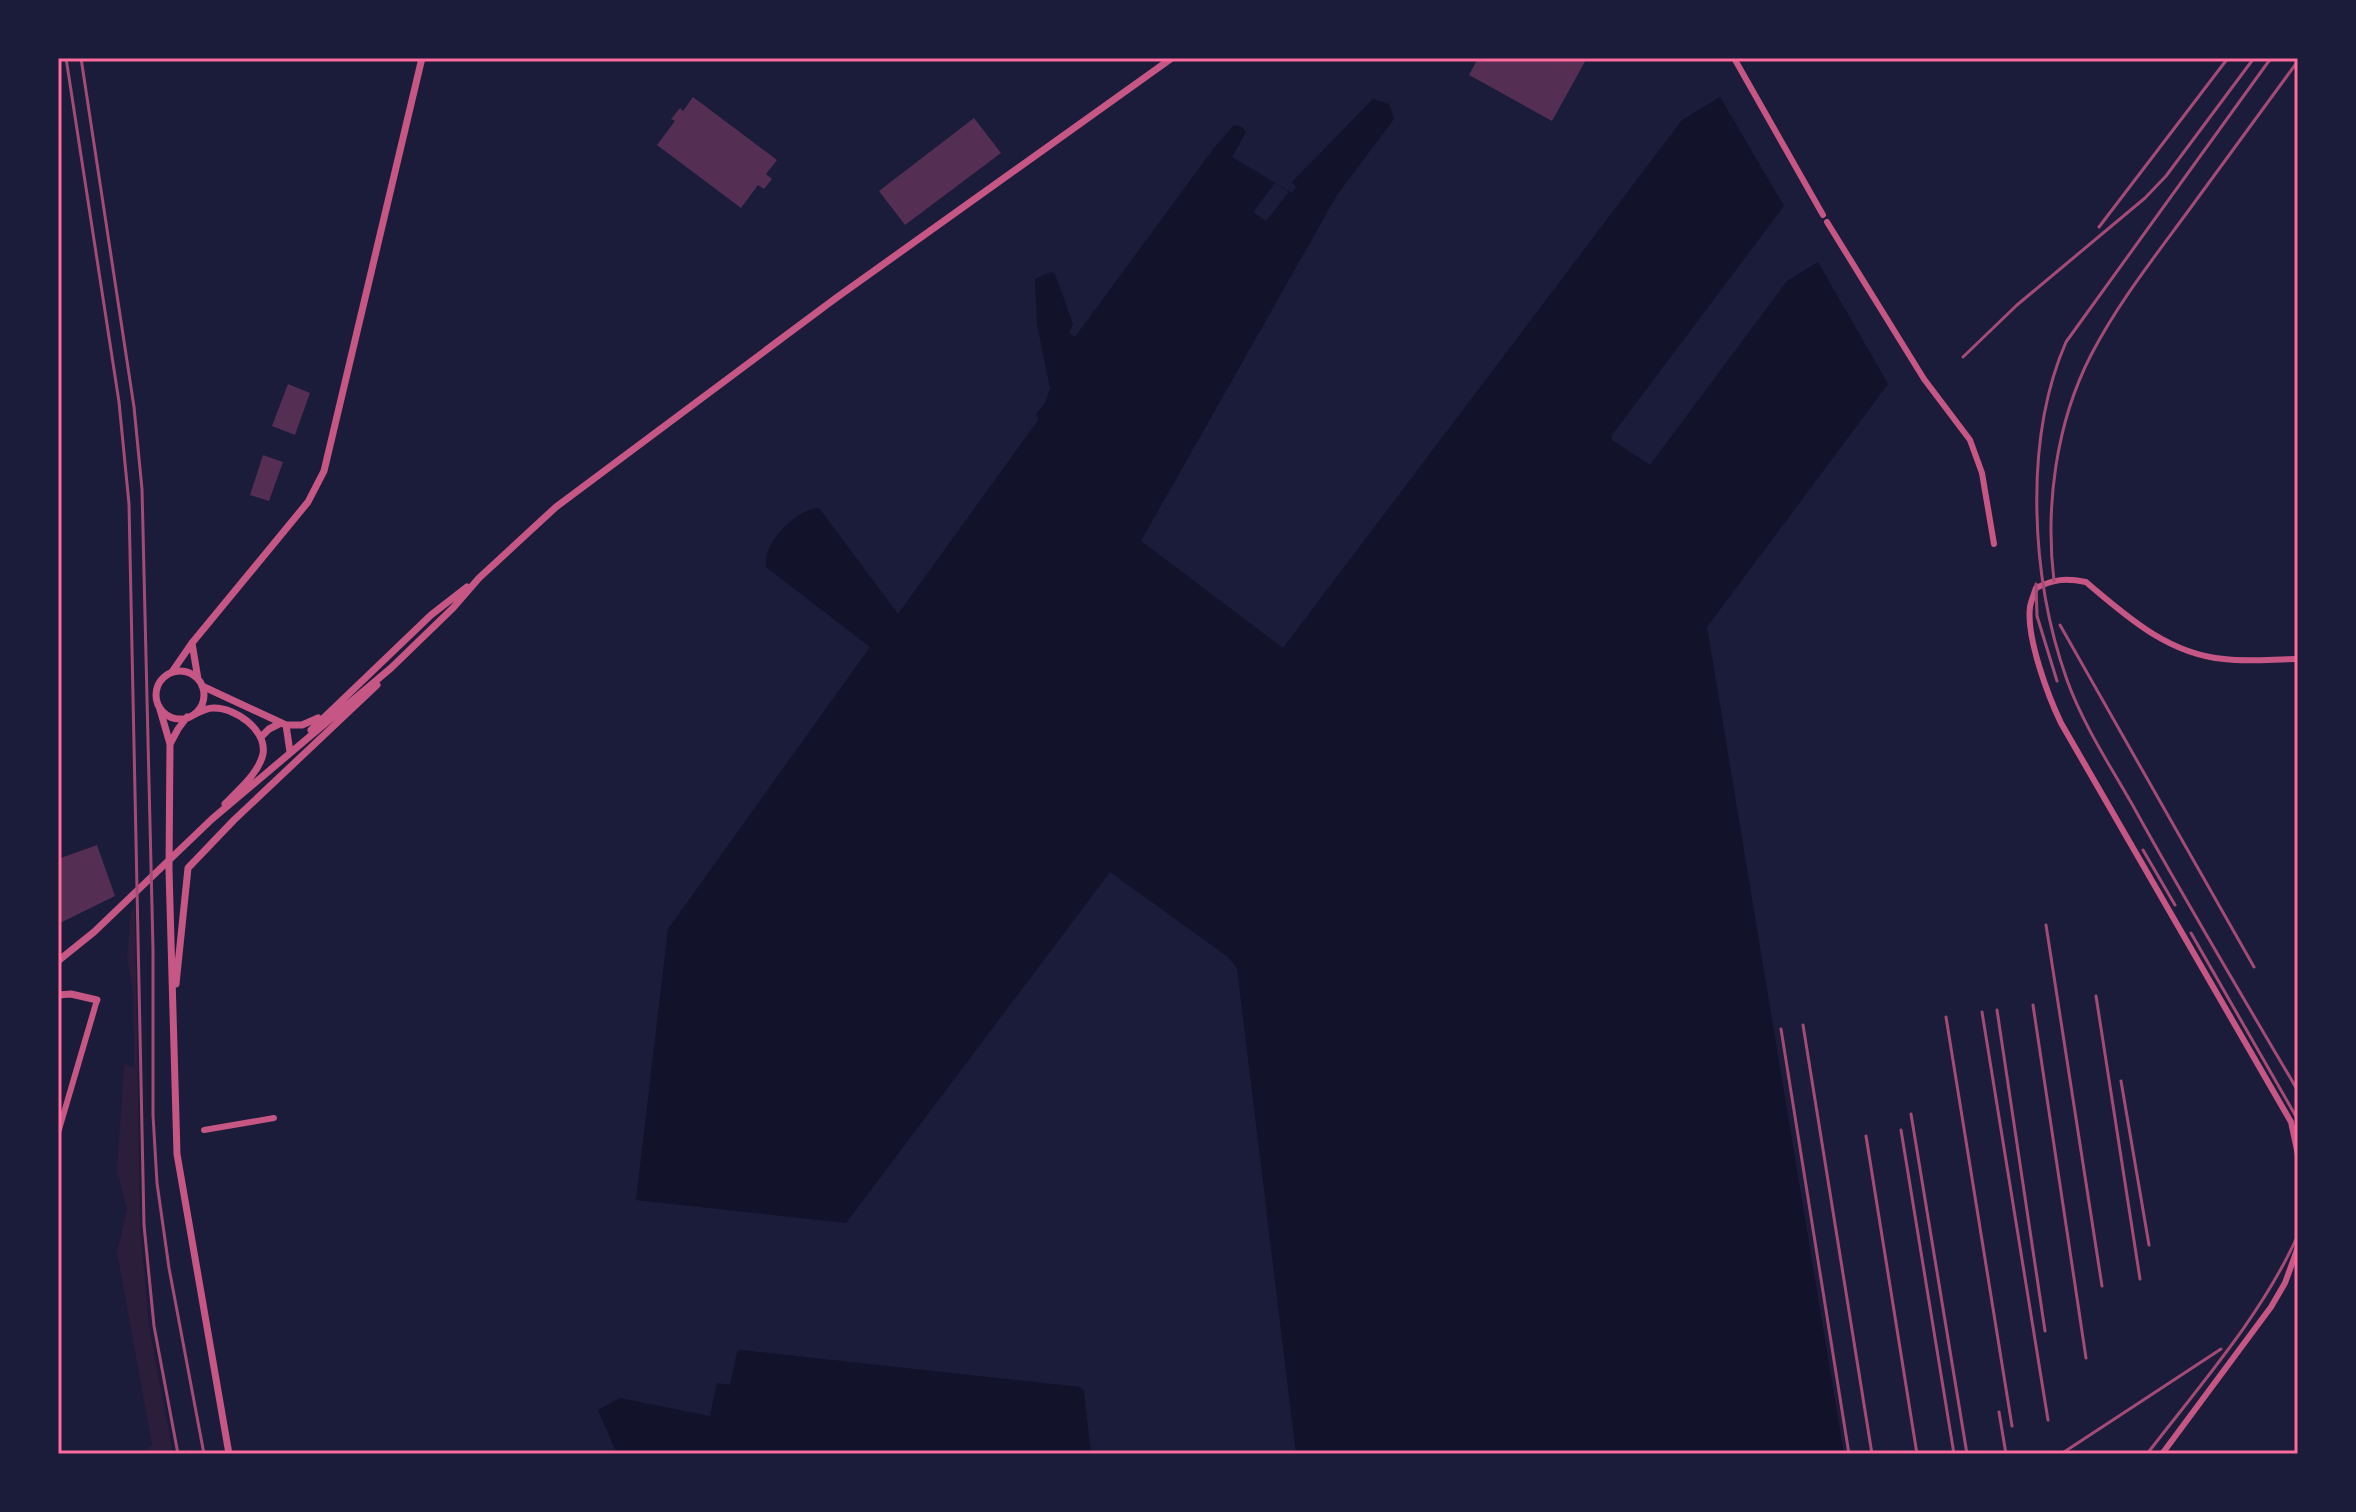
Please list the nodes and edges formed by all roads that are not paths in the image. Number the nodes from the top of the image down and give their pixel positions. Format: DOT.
graph roads {
  1 [pos="422,58"];
  2 [pos="1172,58"];
  3 [pos="1734,58"];
  4 [pos="1994,544"];
  5 [pos="479,578"];
  6 [pos="192,643"];
  7 [pos="2298,659"];
  8 [pos="391,668"];
  9 [pos="172,672"];
  10 [pos="200,683"];
  11 [pos="159,706"];
  12 [pos="327,713"];
  13 [pos="191,716"];
  14 [pos="283,724"];
  15 [pos="261,737"];
  16 [pos="170,744"];
  17 [pos="299,744"];
  18 [pos="290,752"];
  19 [pos="212,819"];
  20 [pos="188,868"];
  21 [pos="169,870"];
  22 [pos="58,961"];
  23 [pos="58,995"];
  24 [pos="97,1000"];
  25 [pos="173,1004"];
  26 [pos="62,1108"];
  27 [pos="274,1118"];
  28 [pos="204,1130"];
  29 [pos="58,1133"];
  30 [pos="2298,1155"];
  31 [pos="2298,1247"];
  32 [pos="229,1454"];
  33 [pos="2162,1454"];
  1 -- 6 [label="street"];
  2 -- 5 [label="street"];
  3 -- 4 [label="street"];
  5 -- 8 [label="street"];
  5 -- 12 [label="street"];
  6 -- 9 [label="street"];
  6 -- 10 [label="street"];
  7 -- 30 [label="street"];
  8 -- 17 [label="street"];
  8 -- 20 [label="street"];
  9 -- 10 [label="street"];
  9 -- 11 [label="street"];
  10 -- 13 [label="street"];
  10 -- 14 [label="street"];
  11 -- 13 [label="street"];
  11 -- 16 [label="street"];
  12 -- 14 [label="street"];
  12 -- 17 [label="street"];
  13 -- 15 [label="street"];
  13 -- 16 [label="street"];
  14 -- 15 [label="street"];
  14 -- 18 [label="street"];
  15 -- 19 [label="street"];
  16 -- 21 [label="street"];
  17 -- 18 [label="street"];
  18 -- 19 [label="street"];
  19 -- 22 [label="street"];
  20 -- 21 [label="street"];
  20 -- 25 [label="street"];
  21 -- 25 [label="street"];
  23 -- 24 [label="street"];
  24 -- 26 [label="street"];
  25 -- 32 [label="street"];
  26 -- 29 [label="street"];
  27 -- 28 [label="street"];
  31 -- 33 [label="street"];
}
